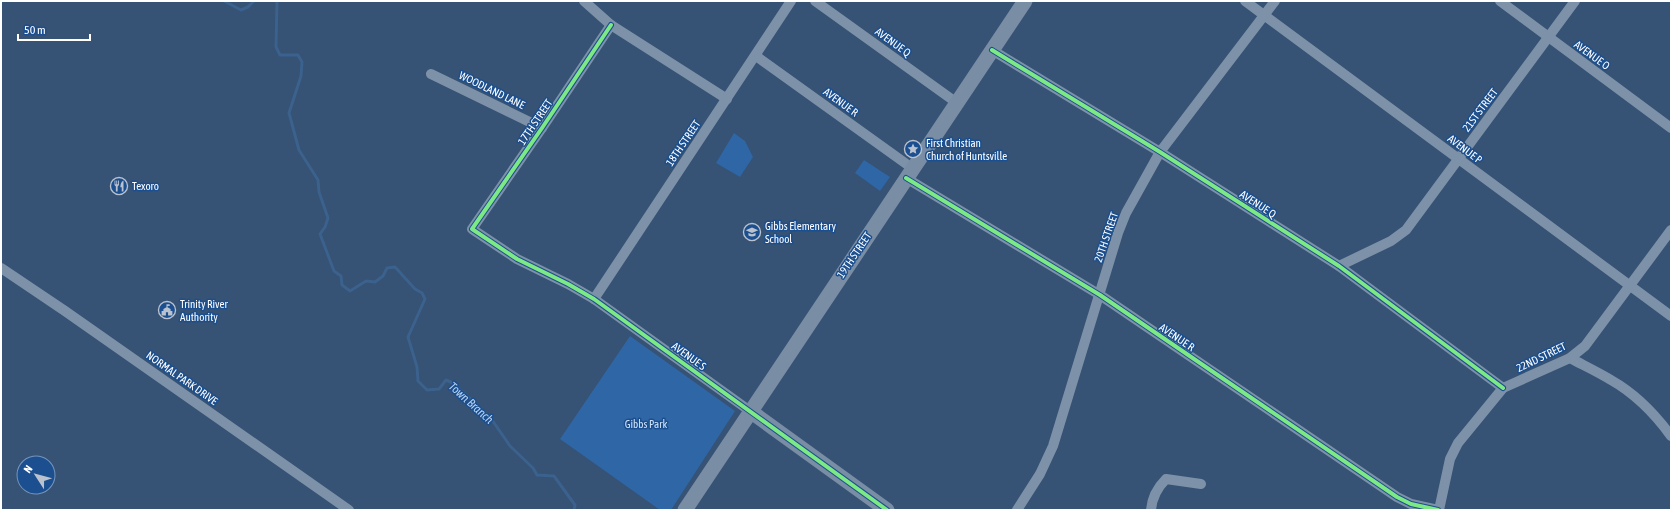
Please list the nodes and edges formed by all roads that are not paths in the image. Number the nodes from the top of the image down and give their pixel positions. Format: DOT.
graph roads {
  1 [pos="584,1"];
  2 [pos="791,1"];
  3 [pos="815,1"];
  4 [pos="1025,1"];
  5 [pos="1245,1"];
  6 [pos="1275,1"];
  7 [pos="1500,1"];
  8 [pos="1575,1"];
  9 [pos="1264,15"];
  10 [pos="611,25"];
  11 [pos="1549,38"];
  12 [pos="992,50"];
  13 [pos="756,56"];
  14 [pos="431,74"];
  15 [pos="727,99"];
  16 [pos="957,103"];
  17 [pos="542,128"];
  18 [pos="1671,128"];
  19 [pos="1160,152"];
  20 [pos="1458,159"];
  21 [pos="909,173"];
  22 [pos="472,229"];
  23 [pos="1671,230"];
  24 [pos="1339,266"];
  25 [pos="1,268"];
  26 [pos="1630,286"];
  27 [pos="1100,295"];
  28 [pos="594,298"];
  29 [pos="1671,316"];
  30 [pos="1570,358"];
  31 [pos="1503,388"];
  32 [pos="750,411"];
  33 [pos="1671,436"];
  34 [pos="1200,484"];
  35 [pos="349,510"];
  36 [pos="685,510"];
  37 [pos="887,510"];
  38 [pos="1017,510"];
  39 [pos="1151,510"];
  40 [pos="1438,510"];
  1 -- 10 [label="street"];
  2 -- 13 [label="street, 18TH STREET"];
  3 -- 16 [label="street, AVENUE Q"];
  4 -- 12 [label="street, 19TH STREET"];
  5 -- 9 [label="street, AVENUE P"];
  6 -- 9 [label="street, 20TH STREET"];
  7 -- 11 [label="street, AVENUE O"];
  8 -- 11 [label="street, 21ST STREET"];
  9 -- 19 [label="street, 20TH STREET"];
  9 -- 20 [label="street, AVENUE P"];
  10 -- 15 [label="street"];
  10 -- 17 [label="street, 17TH STREET"];
  11 -- 18 [label="street, AVENUE O"];
  11 -- 20 [label="street, 21ST STREET"];
  12 -- 16 [label="street, 19TH STREET"];
  12 -- 19 [label="street, AVENUE Q"];
  13 -- 15 [label="street, 18TH STREET"];
  13 -- 21 [label="street, AVENUE R"];
  14 -- 17 [label="street, WOODLAND LANE"];
  15 -- 28 [label="street, 18TH STREET"];
  16 -- 21 [label="street, 19TH STREET"];
  17 -- 22 [label="street, 17TH STREET"];
  19 -- 24 [label="street, AVENUE Q"];
  19 -- 27 [label="street, 20TH STREET"];
  20 -- 24 [label="street, 21ST STREET"];
  20 -- 26 [label="street, AVENUE P"];
  21 -- 27 [label="street, AVENUE R"];
  21 -- 32 [label="street, 19TH STREET"];
  22 -- 28 [label="street, AVENUE S"];
  23 -- 26 [label="street, 22ND STREET"];
  24 -- 31 [label="street, AVENUE Q"];
  25 -- 35 [label="street, NORMAL PARK DRIVE"];
  26 -- 29 [label="street, AVENUE P"];
  26 -- 30 [label="street, 22ND STREET"];
  27 -- 38 [label="street, 20TH STREET"];
  27 -- 40 [label="street, AVENUE R"];
  28 -- 32 [label="street, AVENUE S"];
  30 -- 31 [label="street, 22ND STREET"];
  30 -- 33 [label="street"];
  31 -- 40 [label="street, 22ND STREET"];
  32 -- 36 [label="street, 19TH STREET"];
  32 -- 37 [label="street, AVENUE S"];
  34 -- 39 [label="street"];
}
